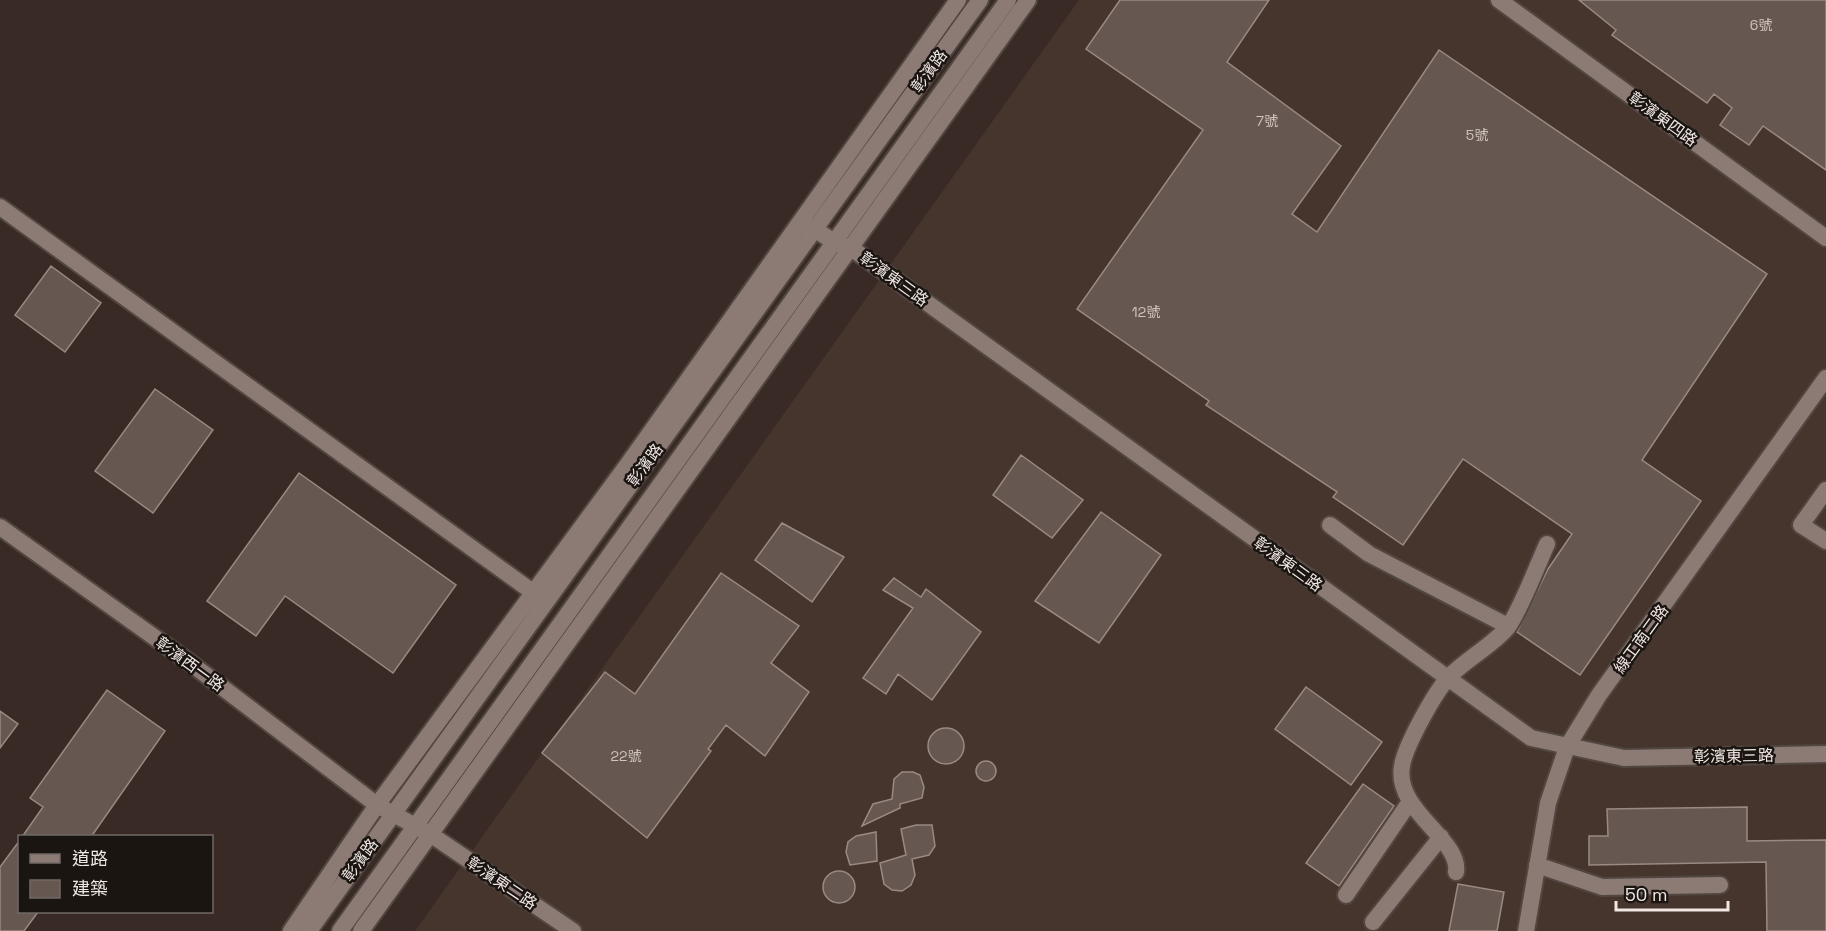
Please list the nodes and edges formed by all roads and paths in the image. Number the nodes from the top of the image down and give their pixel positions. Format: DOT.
graph roads {
  1 [pos="958,0"];
  2 [pos="980,0"];
  3 [pos="1008,0"];
  4 [pos="1028,0"];
  5 [pos="1499,0"];
  6 [pos="0,207"];
  7 [pos="809,225"];
  8 [pos="1826,238"];
  9 [pos="834,244"];
  10 [pos="850,248"];
  11 [pos="1826,378"];
  12 [pos="1826,490"];
  13 [pos="1330,525"];
  14 [pos="0,527"];
  15 [pos="1826,541"];
  16 [pos="1547,544"];
  17 [pos="534,593"];
  18 [pos="1508,626"];
  19 [pos="1447,679"];
  20 [pos="1567,747"];
  21 [pos="1826,754"];
  22 [pos="1409,803"];
  23 [pos="377,805"];
  24 [pos="393,814"];
  25 [pos="423,830"];
  26 [pos="1441,837"];
  27 [pos="1537,865"];
  28 [pos="1456,872"];
  29 [pos="1720,885"];
  30 [pos="1346,896"];
  31 [pos="1373,922"];
  32 [pos="291,931"];
  33 [pos="309,931"];
  34 [pos="340,931"];
  35 [pos="361,931"];
  36 [pos="573,931"];
  37 [pos="1526,931"];
  1 -- 7 [label="street, 彰濱路"];
  2 -- 7 [label="street, 彰濱路"];
  3 -- 9 [label="street, 彰濱路"];
  4 -- 10 [label="street, 彰濱路"];
  5 -- 8 [label="street, 彰濱東四路"];
  6 -- 17 [label="street"];
  7 -- 9 [label="street, 彰濱東三路"];
  7 -- 17 [label="street, 彰濱路"];
  7 -- 24 [label="street, 彰濱路"];
  9 -- 10 [label="street, 彰濱東三路"];
  9 -- 25 [label="street, 彰濱路"];
  10 -- 19 [label="street, 彰濱東三路"];
  10 -- 25 [label="street, 彰濱路"];
  11 -- 20 [label="street, 線工南二路"];
  12 -- 15 [label="street"];
  13 -- 18 [label="street"];
  14 -- 23 [label="street, 彰濱西一路"];
  16 -- 18 [label="street"];
  17 -- 23 [label="street, 彰濱路"];
  18 -- 19 [label="street"];
  19 -- 20 [label="street, 彰濱東三路"];
  19 -- 22 [label="street"];
  20 -- 21 [label="street, 彰濱東三路"];
  20 -- 27 [label="street, 線工南二路"];
  22 -- 26 [label="street"];
  22 -- 30 [label="street"];
  23 -- 24 [label="street, 彰濱西一路"];
  23 -- 32 [label="street, 彰濱路"];
  24 -- 25 [label="street, 彰濱東二路"];
  24 -- 33 [label="street, 彰濱路"];
  25 -- 34 [label="street, 彰濱路"];
  25 -- 35 [label="street, 彰濱路"];
  25 -- 36 [label="street, 彰濱東二路"];
  26 -- 28 [label="street"];
  26 -- 31 [label="street"];
  27 -- 29 [label="street"];
  27 -- 37 [label="street, 線工南二路"];
}
